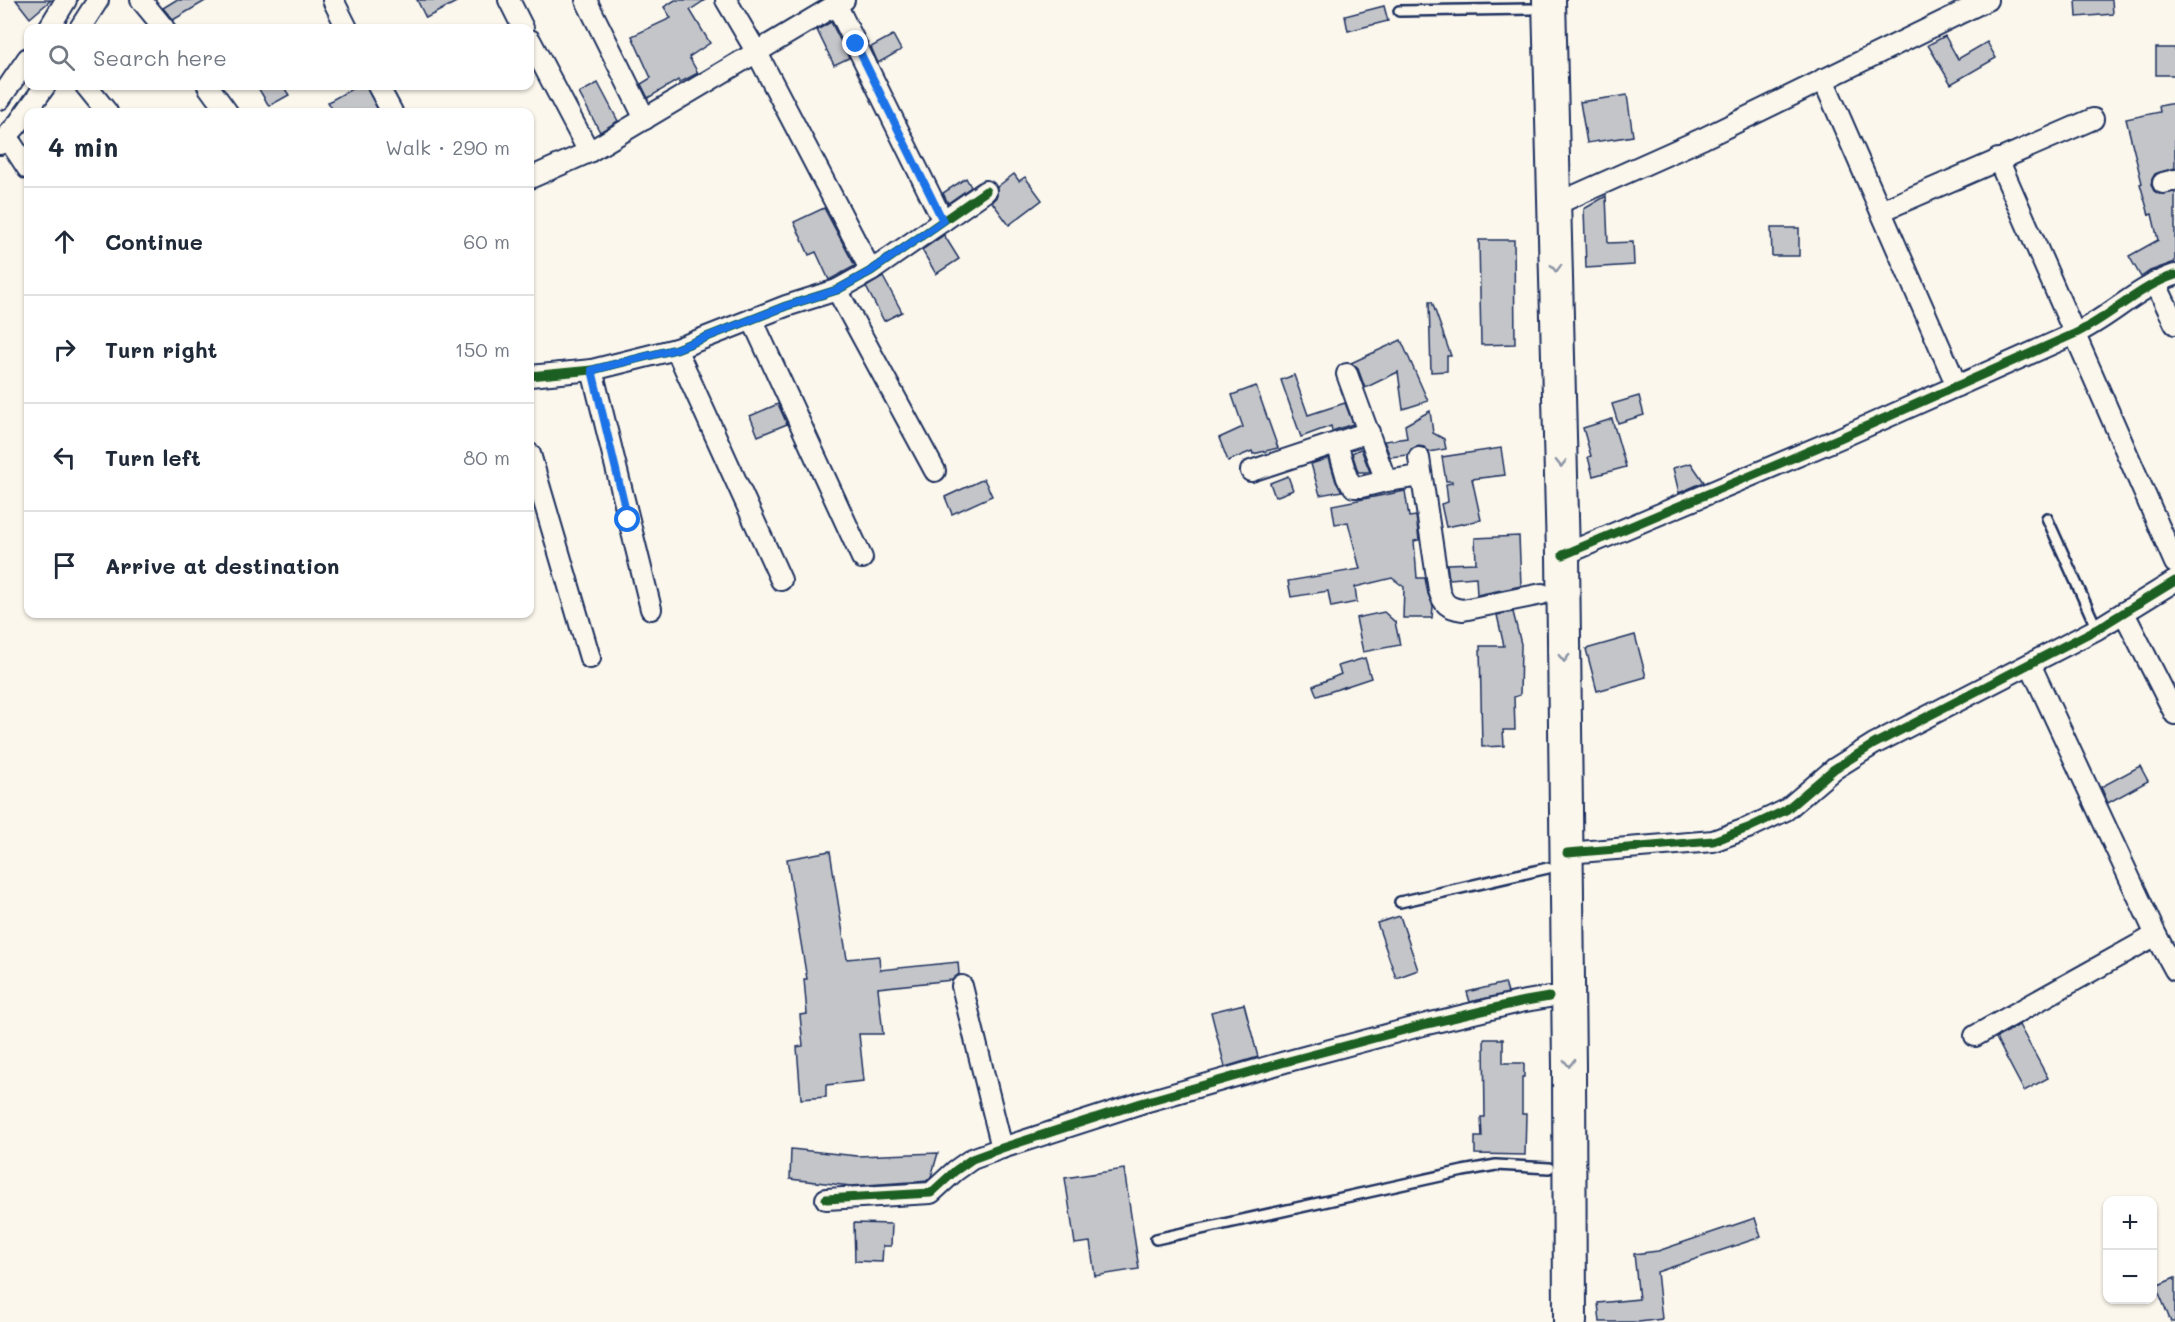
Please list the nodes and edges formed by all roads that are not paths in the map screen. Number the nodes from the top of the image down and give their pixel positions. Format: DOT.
graph roads {
  1 [pos="66,0"];
  2 [pos="99,0"];
  3 [pos="141,0"];
  4 [pos="333,0"];
  5 [pos="509,0"];
  6 [pos="586,0"];
  7 [pos="726,0"];
  8 [pos="1988,0"];
  9 [pos="840,2"];
  10 [pos="1537,3"];
  11 [pos="1399,11"];
  12 [pos="51,24"];
  13 [pos="83,24"];
  14 [pos="161,24"];
  15 [pos="345,24"];
  16 [pos="521,24"];
  17 [pos="534,48"];
  18 [pos="756,51"];
  19 [pos="24,64"];
  20 [pos="1823,79"];
  21 [pos="42,90"];
  22 [pos="89,90"];
  23 [pos="211,90"];
  24 [pos="380,90"];
  25 [pos="0,99"];
  26 [pos="28,108"];
  27 [pos="104,108"];
  28 [pos="224,108"];
  29 [pos="390,108"];
  30 [pos="24,114"];
  31 [pos="645,119"];
  32 [pos="2093,119"];
  33 [pos="4,140"];
  34 [pos="589,152"];
  35 [pos="1998,159"];
  36 [pos="24,164"];
  37 [pos="534,176"];
  38 [pos="986,191"];
  39 [pos="1554,205"];
  40 [pos="1881,211"];
  41 [pos="943,221"];
  42 [pos="871,271"];
  43 [pos="2175,275"];
  44 [pos="2155,282"];
  45 [pos="837,290"];
  46 [pos="752,319"];
  47 [pos="2175,324"];
  48 [pos="2074,334"];
  49 [pos="676,349"];
  50 [pos="592,370"];
  51 [pos="1347,374"];
  52 [pos="534,376"];
  53 [pos="1957,386"];
  54 [pos="1369,432"];
  55 [pos="1337,443"];
  56 [pos="534,468"];
  57 [pos="935,471"];
  58 [pos="1251,471"];
  59 [pos="1386,481"];
  60 [pos="2047,518"];
  61 [pos="1563,555"];
  62 [pos="862,558"];
  63 [pos="2175,563"];
  64 [pos="781,579"];
  65 [pos="2175,581"];
  66 [pos="1542,594"];
  67 [pos="651,609"];
  68 [pos="2124,613"];
  69 [pos="2097,629"];
  70 [pos="590,658"];
  71 [pos="2030,664"];
  72 [pos="2175,714"];
  73 [pos="1557,860"];
  74 [pos="1400,902"];
  75 [pos="2156,935"];
  76 [pos="2175,970"];
  77 [pos="962,986"];
  78 [pos="1549,997"];
  79 [pos="1975,1036"];
  80 [pos="1002,1148"];
  81 [pos="1549,1168"];
  82 [pos="826,1199"];
  83 [pos="1156,1239"];
  84 [pos="1550,1322"];
  85 [pos="1570,1322"];
  1 -- 12 [label="street"];
  2 -- 13 [label="street"];
  3 -- 14 [label="street"];
  4 -- 15 [label="street"];
  5 -- 16 [label="street"];
  6 -- 31 [label="street"];
  7 -- 18 [label="street"];
  8 -- 20 [label="street"];
  9 -- 18 [label="street"];
  9 -- 41 [label="street"];
  10 -- 11 [label="lane"];
  10 -- 39 [label="highway"];
  10 -- 66 [label="highway"];
  17 -- 34 [label="street"];
  18 -- 31 [label="street"];
  18 -- 42 [label="street"];
  19 -- 25 [label="street"];
  20 -- 39 [label="street"];
  20 -- 40 [label="street"];
  21 -- 26 [label="street"];
  22 -- 27 [label="street"];
  23 -- 28 [label="street"];
  24 -- 29 [label="street"];
  30 -- 33 [label="street"];
  31 -- 34 [label="street"];
  32 -- 35 [label="street"];
  33 -- 36 [label="street"];
  34 -- 37 [label="street"];
  35 -- 40 [label="street"];
  35 -- 48 [label="street"];
  38 -- 41 [label="street"];
  39 -- 61 [label="highway, one-way"];
  40 -- 53 [label="street"];
  41 -- 42 [label="street"];
  42 -- 45 [label="street"];
  43 -- 44 [label="street"];
  44 -- 47 [label="street"];
  44 -- 48 [label="street"];
  45 -- 46 [label="street"];
  45 -- 57 [label="street"];
  46 -- 49 [label="street"];
  46 -- 62 [label="street"];
  48 -- 53 [label="street"];
  48 -- 63 [label="street"];
  49 -- 50 [label="street"];
  49 -- 64 [label="street"];
  50 -- 52 [label="street"];
  50 -- 67 [label="street"];
  51 -- 54 [label="street"];
  53 -- 61 [label="street"];
  54 -- 55 [label="street"];
  54 -- 59 [label="street"];
  55 -- 58 [label="street"];
  55 -- 59 [label="street"];
  56 -- 70 [label="street"];
  59 -- 66 [label="street"];
  60 -- 69 [label="lane"];
  61 -- 73 [label="highway, one-way"];
  65 -- 68 [label="street"];
  66 -- 73 [label="highway"];
  68 -- 69 [label="street"];
  68 -- 72 [label="street"];
  69 -- 71 [label="street"];
  71 -- 73 [label="street"];
  71 -- 75 [label="street"];
  73 -- 74 [label="lane"];
  73 -- 78 [label="highway"];
  73 -- 85 [label="highway, one-way"];
  75 -- 76 [label="street"];
  75 -- 79 [label="street"];
  77 -- 80 [label="street"];
  78 -- 80 [label="street"];
  78 -- 81 [label="highway"];
  80 -- 82 [label="street"];
  81 -- 83 [label="lane"];
  81 -- 84 [label="highway"];
}
